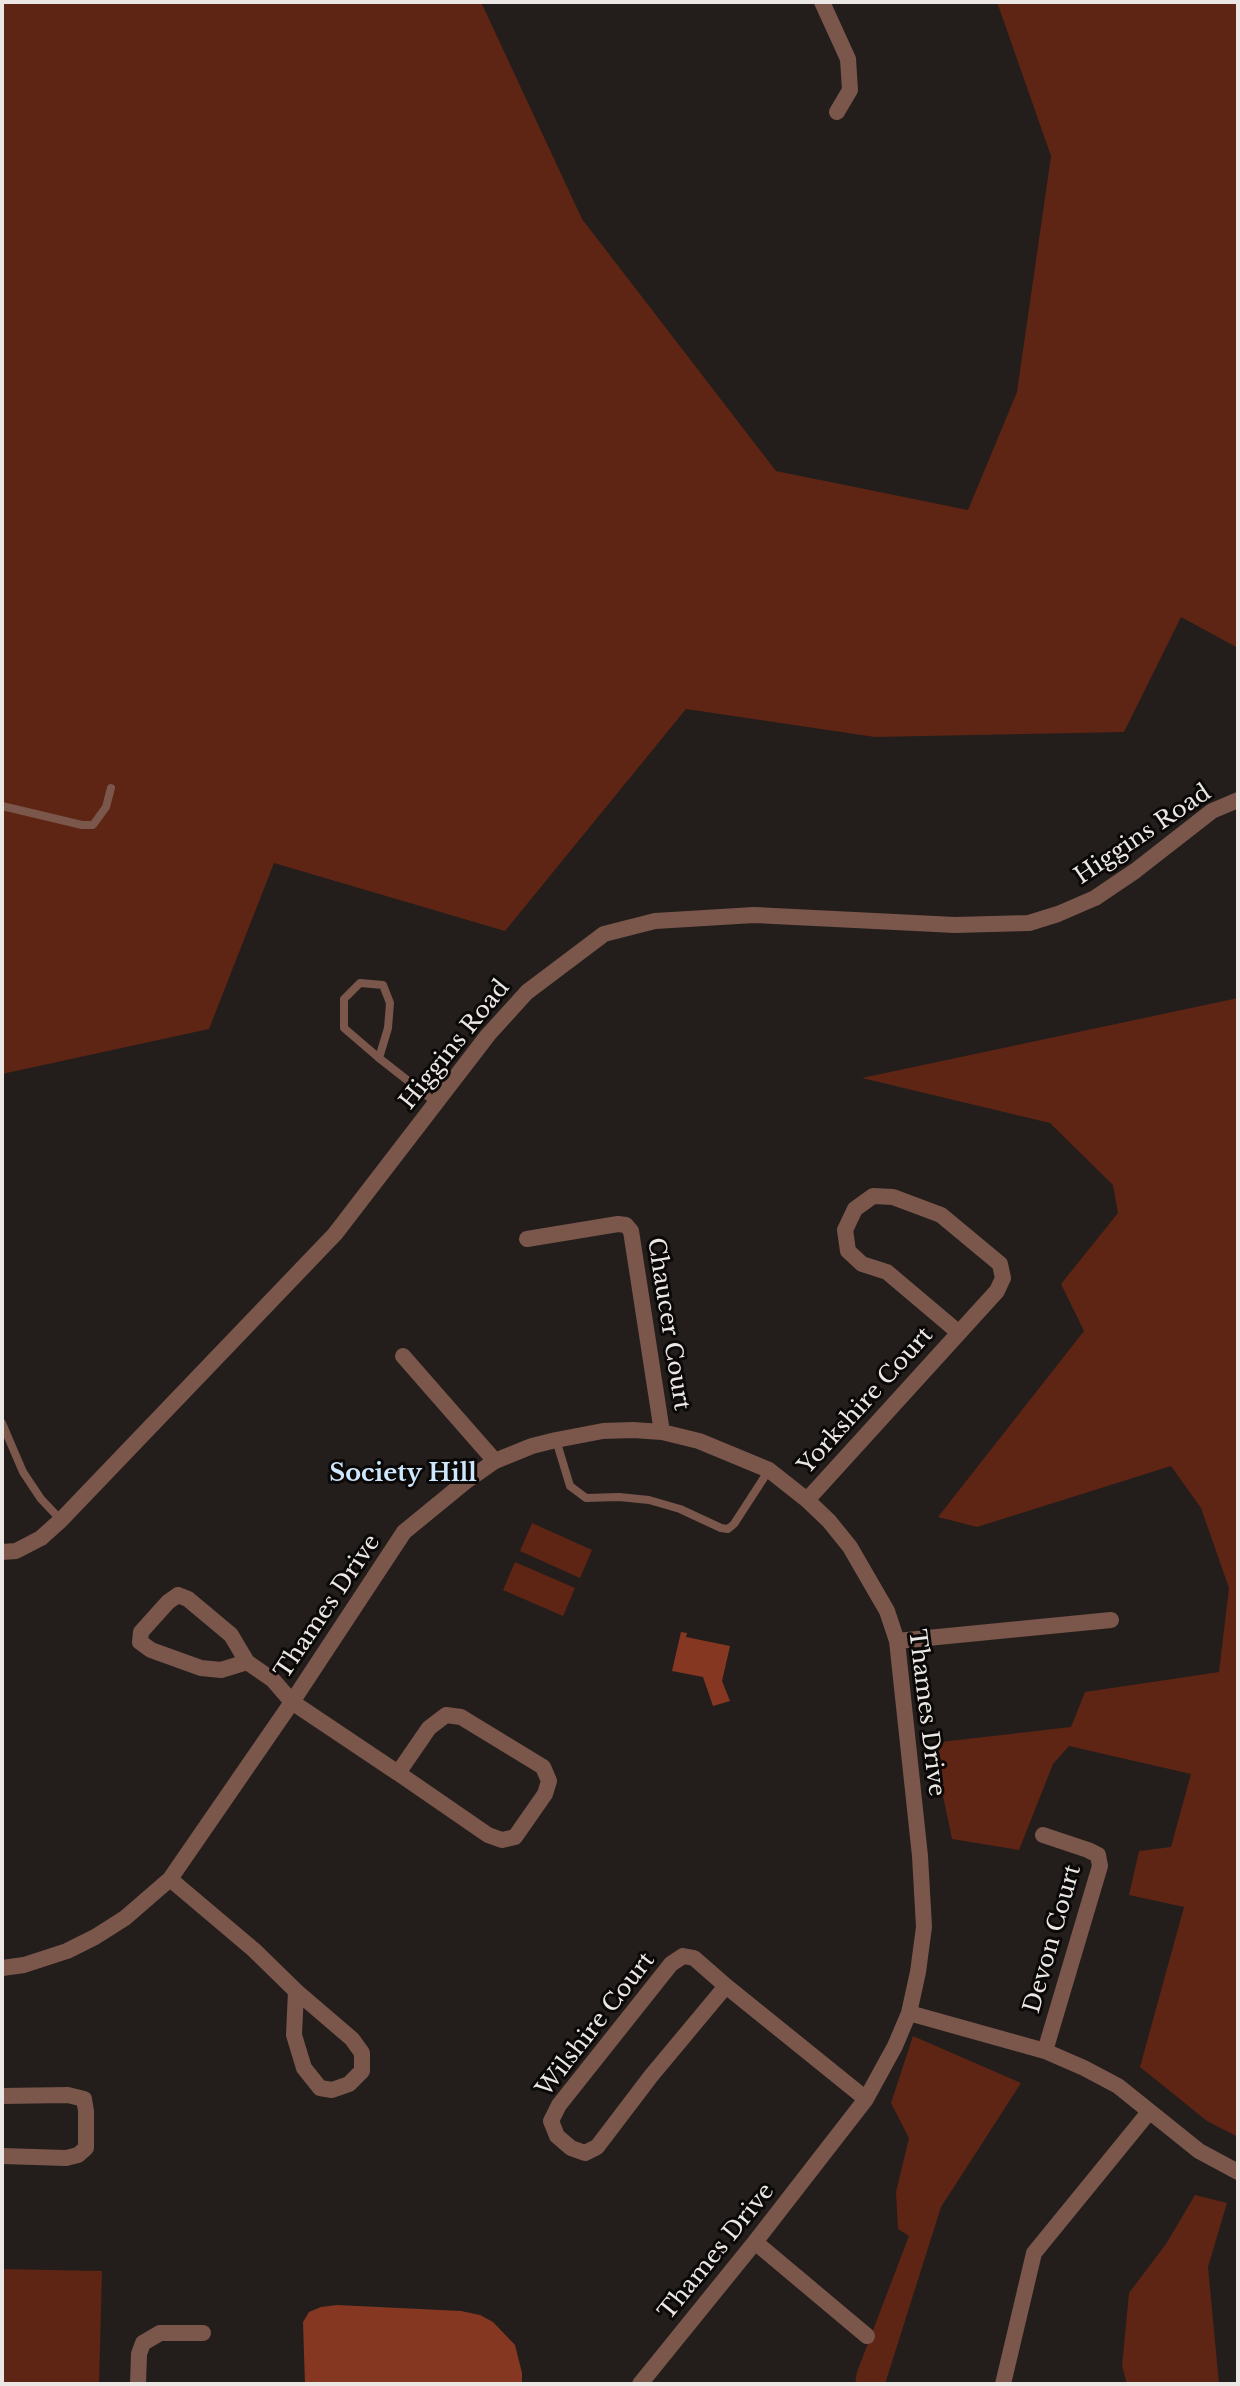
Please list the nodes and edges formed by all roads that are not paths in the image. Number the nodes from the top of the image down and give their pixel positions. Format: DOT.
graph roads {
  1 [pos="822,2"];
  2 [pos="837,111"];
  3 [pos="111,789"];
  4 [pos="1238,800"];
  5 [pos="2,806"];
  6 [pos="379,1058"];
  7 [pos="435,1102"];
  8 [pos="527,1239"];
  9 [pos="958,1332"];
  10 [pos="403,1356"];
  11 [pos="2,1423"];
  12 [pos="662,1433"];
  13 [pos="556,1440"];
  14 [pos="495,1461"];
  15 [pos="769,1470"];
  16 [pos="807,1500"];
  17 [pos="61,1520"];
  18 [pos="2,1552"];
  19 [pos="1111,1620"];
  20 [pos="897,1641"];
  21 [pos="247,1662"];
  22 [pos="292,1702"];
  23 [pos="398,1773"];
  24 [pos="1043,1835"];
  25 [pos="170,1879"];
  26 [pos="2,1968"];
  27 [pos="726,1986"];
  28 [pos="296,1991"];
  29 [pos="909,2013"];
  30 [pos="1045,2051"];
  31 [pos="2,2096"];
  32 [pos="866,2099"];
  33 [pos="1149,2112"];
  34 [pos="2,2156"];
  35 [pos="1238,2172"];
  36 [pos="755,2242"];
  37 [pos="203,2333"];
  38 [pos="867,2336"];
  39 [pos="138,2384"];
  40 [pos="640,2384"];
  41 [pos="1003,2384"];
  1 -- 2 [label="street"];
  3 -- 5 [label="lane"];
  4 -- 7 [label="street, Higgins Road"];
  6 -- 6 [label="lane"];
  6 -- 7 [label="lane"];
  7 -- 17 [label="street, Higgins Road"];
  8 -- 12 [label="street, Chaucer Court"];
  9 -- 9 [label="street, Yorkshire Court"];
  9 -- 16 [label="street, Yorkshire Court"];
  10 -- 14 [label="street"];
  11 -- 17 [label="lane"];
  12 -- 13 [label="street, Thames Drive"];
  12 -- 15 [label="street, Thames Drive"];
  13 -- 14 [label="street, Thames Drive"];
  13 -- 15 [label="lane"];
  14 -- 22 [label="street, Thames Drive"];
  15 -- 16 [label="street, Thames Drive"];
  16 -- 20 [label="street, Thames Drive"];
  17 -- 18 [label="street, Higgins Road"];
  19 -- 20 [label="street"];
  20 -- 29 [label="street, Thames Drive"];
  21 -- 21 [label="street"];
  21 -- 22 [label="street"];
  22 -- 23 [label="street"];
  22 -- 25 [label="street, Thames Drive"];
  23 -- 23 [label="street"];
  24 -- 30 [label="street, Devon Court"];
  25 -- 26 [label="street, Thames Drive"];
  25 -- 28 [label="street"];
  27 -- 27 [label="street, Wilshire Court"];
  27 -- 32 [label="street, Wilshire Court"];
  28 -- 28 [label="street"];
  29 -- 30 [label="street"];
  29 -- 32 [label="street, Thames Drive"];
  30 -- 33 [label="street"];
  31 -- 34 [label="street"];
  32 -- 36 [label="street, Thames Drive"];
  33 -- 35 [label="street"];
  33 -- 41 [label="street"];
  36 -- 38 [label="street"];
  36 -- 40 [label="street, Thames Drive"];
  37 -- 39 [label="street"];
}
